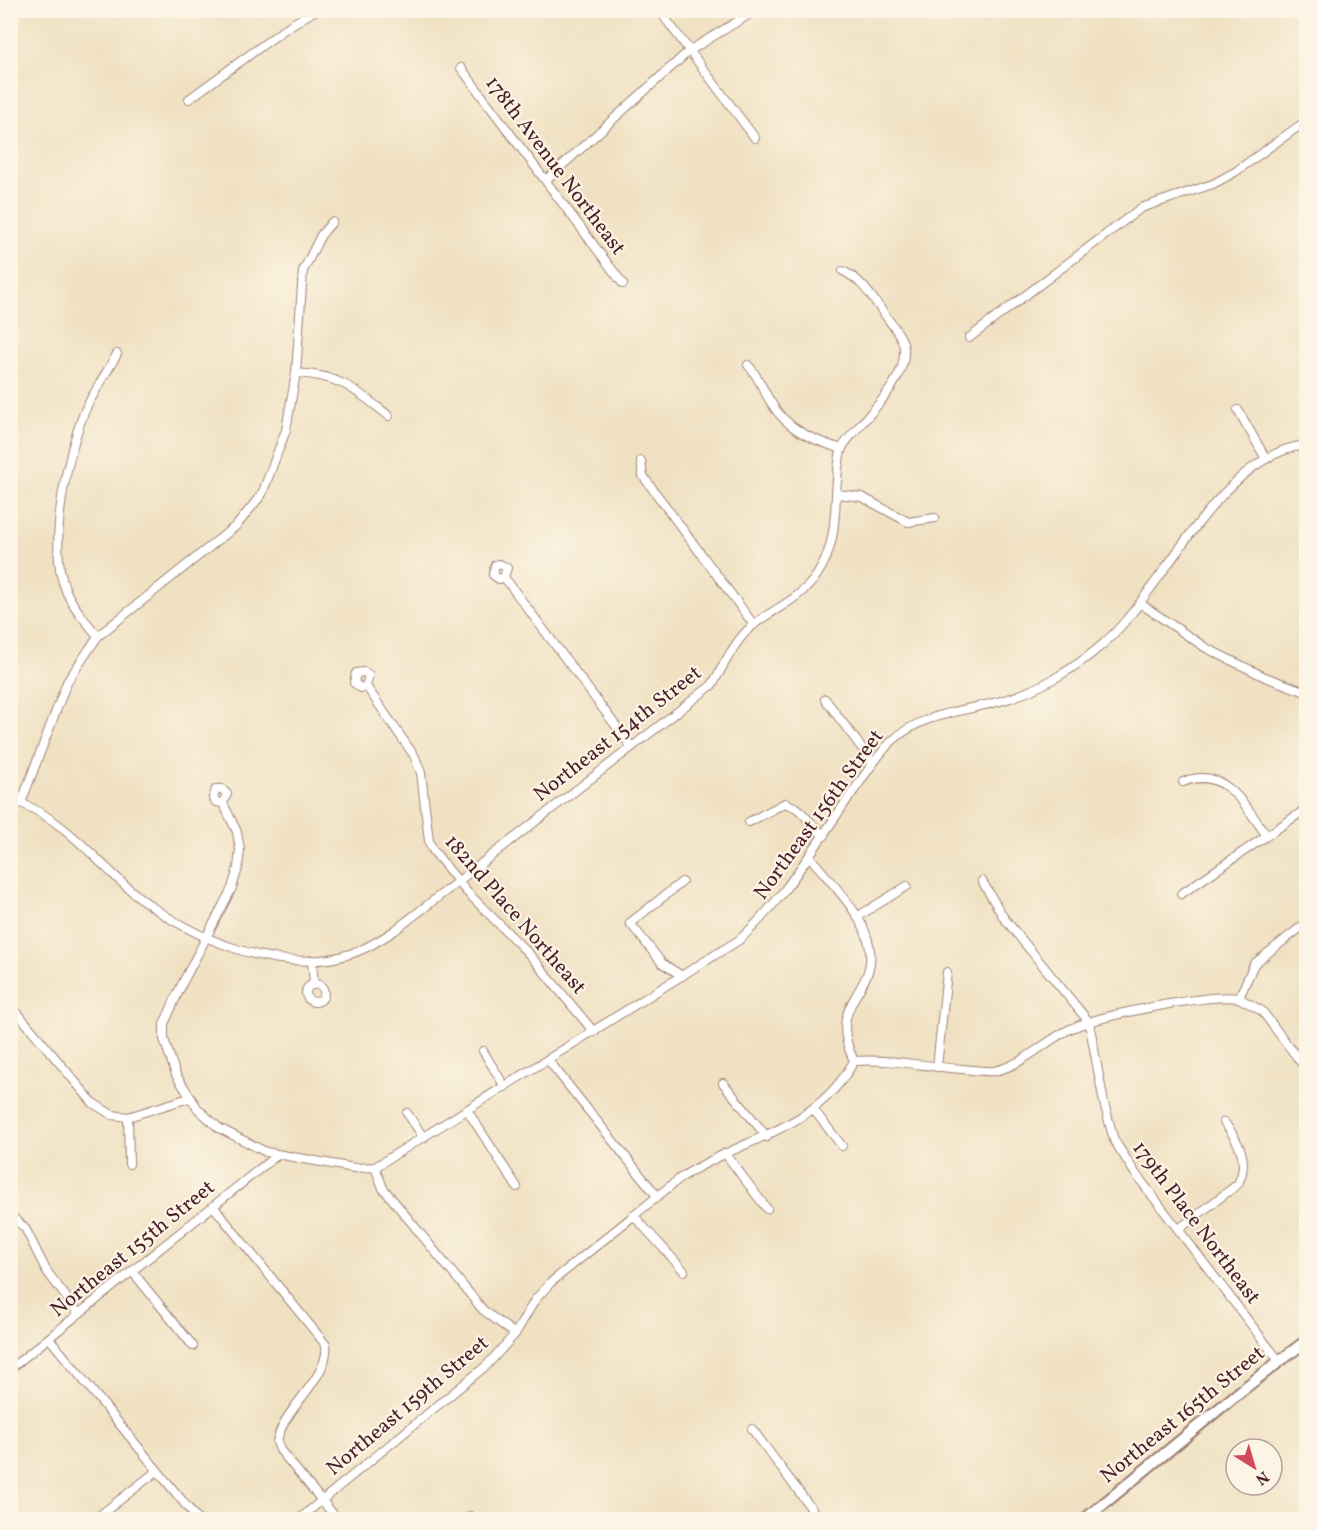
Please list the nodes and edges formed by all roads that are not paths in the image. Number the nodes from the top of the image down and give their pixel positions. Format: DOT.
graph roads {
  1 [pos="316,10"];
  2 [pos="658,10"];
  3 [pos="756,10"];
  4 [pos="689,51"];
  5 [pos="461,68"];
  6 [pos="189,99"];
  7 [pos="1306,121"];
  8 [pos="756,138"];
  9 [pos="546,180"];
  10 [pos="332,222"];
  11 [pos="843,271"];
  12 [pos="623,284"];
  13 [pos="969,338"];
  14 [pos="117,354"];
  15 [pos="748,365"];
  16 [pos="296,373"];
  17 [pos="1238,410"];
  18 [pos="389,416"];
  19 [pos="1306,446"];
  20 [pos="842,449"];
  21 [pos="1266,459"];
  22 [pos="640,461"];
  23 [pos="837,494"];
  24 [pos="935,518"];
  25 [pos="504,578"];
  26 [pos="1141,604"];
  27 [pos="754,625"];
  28 [pos="98,636"];
  29 [pos="366,686"];
  30 [pos="1306,692"];
  31 [pos="825,699"];
  32 [pos="631,746"];
  33 [pos="873,763"];
  34 [pos="1183,782"];
  35 [pos="10,800"];
  36 [pos="21,803"];
  37 [pos="223,803"];
  38 [pos="1306,809"];
  39 [pos="749,822"];
  40 [pos="824,836"];
  41 [pos="1267,836"];
  42 [pos="810,857"];
  43 [pos="458,880"];
  44 [pos="982,881"];
  45 [pos="682,882"];
  46 [pos="907,886"];
  47 [pos="1182,894"];
  48 [pos="857,917"];
  49 [pos="1306,923"];
  50 [pos="207,939"];
  51 [pos="312,960"];
  52 [pos="947,972"];
  53 [pos="682,976"];
  54 [pos="314,985"];
  55 [pos="1239,998"];
  56 [pos="10,1004"];
  57 [pos="1089,1022"];
  58 [pos="594,1032"];
  59 [pos="483,1051"];
  60 [pos="548,1060"];
  61 [pos="854,1061"];
  62 [pos="937,1068"];
  63 [pos="1306,1069"];
  64 [pos="723,1083"];
  65 [pos="505,1087"];
  66 [pos="189,1098"];
  67 [pos="813,1109"];
  68 [pos="467,1110"];
  69 [pos="407,1113"];
  70 [pos="128,1117"];
  71 [pos="1224,1122"];
  72 [pos="767,1137"];
  73 [pos="424,1138"];
  74 [pos="842,1146"];
  75 [pos="725,1153"];
  76 [pos="277,1155"];
  77 [pos="129,1164"];
  78 [pos="371,1168"];
  79 [pos="517,1187"];
  80 [pos="657,1197"];
  81 [pos="213,1206"];
  82 [pos="767,1209"];
  83 [pos="10,1215"];
  84 [pos="634,1216"];
  85 [pos="1179,1229"];
  86 [pos="132,1271"];
  87 [pos="684,1271"];
  88 [pos="78,1313"];
  89 [pos="515,1334"];
  90 [pos="49,1338"];
  91 [pos="1306,1341"];
  92 [pos="193,1346"];
  93 [pos="1279,1361"];
  94 [pos="10,1369"];
  95 [pos="752,1428"];
  96 [pos="157,1471"];
  97 [pos="321,1500"];
  98 [pos="94,1520"];
  99 [pos="198,1520"];
  100 [pos="298,1520"];
  101 [pos="338,1520"];
  102 [pos="820,1520"];
  103 [pos="1084,1520"];
  1 -- 6 [label="street"];
  2 -- 4 [label="street"];
  3 -- 4 [label="street"];
  4 -- 8 [label="street"];
  4 -- 9 [label="street"];
  5 -- 9 [label="street, 178th Avenue Northeast"];
  7 -- 13 [label="street"];
  9 -- 12 [label="street, 178th Avenue Northeast"];
  10 -- 16 [label="street"];
  11 -- 20 [label="street"];
  14 -- 28 [label="street"];
  15 -- 20 [label="street"];
  16 -- 18 [label="street"];
  16 -- 28 [label="street"];
  17 -- 21 [label="street"];
  19 -- 21 [label="street"];
  20 -- 23 [label="street, Northeast 154th Street"];
  21 -- 26 [label="street, Northeast 156th Street"];
  22 -- 27 [label="street"];
  23 -- 24 [label="street"];
  23 -- 27 [label="street, Northeast 154th Street"];
  25 -- 32 [label="street"];
  26 -- 30 [label="street"];
  26 -- 33 [label="street, Northeast 156th Street"];
  27 -- 32 [label="street, Northeast 154th Street"];
  28 -- 36 [label="street"];
  29 -- 43 [label="street, 182nd Place Northeast"];
  31 -- 33 [label="street"];
  32 -- 43 [label="street, Northeast 154th Street"];
  33 -- 40 [label="street, Northeast 156th Street"];
  34 -- 41 [label="street"];
  35 -- 36 [label="street, Northeast 154th Street"];
  36 -- 50 [label="street, Northeast 154th Street"];
  37 -- 50 [label="street"];
  38 -- 41 [label="street"];
  39 -- 40 [label="street"];
  40 -- 42 [label="street, Northeast 156th Street"];
  41 -- 47 [label="street"];
  42 -- 48 [label="street"];
  42 -- 53 [label="street, Northeast 156th Street"];
  43 -- 51 [label="street, Northeast 154th Street"];
  43 -- 58 [label="street, 182nd Place Northeast"];
  44 -- 57 [label="street, 179th Place Northeast"];
  45 -- 53 [label="street"];
  46 -- 48 [label="street"];
  48 -- 61 [label="street"];
  49 -- 55 [label="street"];
  50 -- 51 [label="street, Northeast 154th Street"];
  50 -- 66 [label="street"];
  51 -- 54 [label="street"];
  52 -- 62 [label="street"];
  53 -- 58 [label="street, Northeast 156th Street"];
  55 -- 57 [label="street"];
  55 -- 63 [label="street"];
  56 -- 70 [label="street"];
  57 -- 62 [label="street"];
  57 -- 85 [label="street, 179th Place Northeast"];
  58 -- 60 [label="street, Northeast 156th Street"];
  59 -- 65 [label="street"];
  60 -- 65 [label="street, Northeast 156th Street"];
  60 -- 80 [label="street"];
  61 -- 62 [label="street"];
  61 -- 67 [label="street, Northeast 159th Street"];
  64 -- 72 [label="street"];
  65 -- 68 [label="street, Northeast 156th Street"];
  66 -- 70 [label="street"];
  66 -- 76 [label="street"];
  67 -- 72 [label="street, Northeast 159th Street"];
  67 -- 74 [label="street"];
  68 -- 73 [label="street, Northeast 156th Street"];
  68 -- 79 [label="street"];
  69 -- 73 [label="street"];
  70 -- 77 [label="street"];
  71 -- 85 [label="street"];
  72 -- 75 [label="street, Northeast 159th Street"];
  73 -- 78 [label="street, Northeast 156th Street"];
  75 -- 80 [label="street, Northeast 159th Street"];
  75 -- 82 [label="street"];
  76 -- 78 [label="street"];
  76 -- 81 [label="street, Northeast 155th Street"];
  78 -- 89 [label="street"];
  80 -- 84 [label="street, Northeast 159th Street"];
  81 -- 86 [label="street, Northeast 155th Street"];
  81 -- 97 [label="street"];
  83 -- 88 [label="street"];
  84 -- 87 [label="street"];
  84 -- 89 [label="street, Northeast 159th Street"];
  85 -- 93 [label="street, 179th Place Northeast"];
  86 -- 88 [label="street, Northeast 155th Street"];
  86 -- 92 [label="street"];
  88 -- 90 [label="street, Northeast 155th Street"];
  89 -- 97 [label="street, Northeast 159th Street"];
  90 -- 94 [label="street, Northeast 155th Street"];
  90 -- 96 [label="street"];
  91 -- 93 [label="street, Northeast 165th Street"];
  93 -- 103 [label="street, Northeast 165th Street"];
  95 -- 102 [label="street"];
  96 -- 98 [label="street"];
  96 -- 99 [label="street"];
  97 -- 100 [label="street, Northeast 159th Street"];
  97 -- 101 [label="street"];
}
